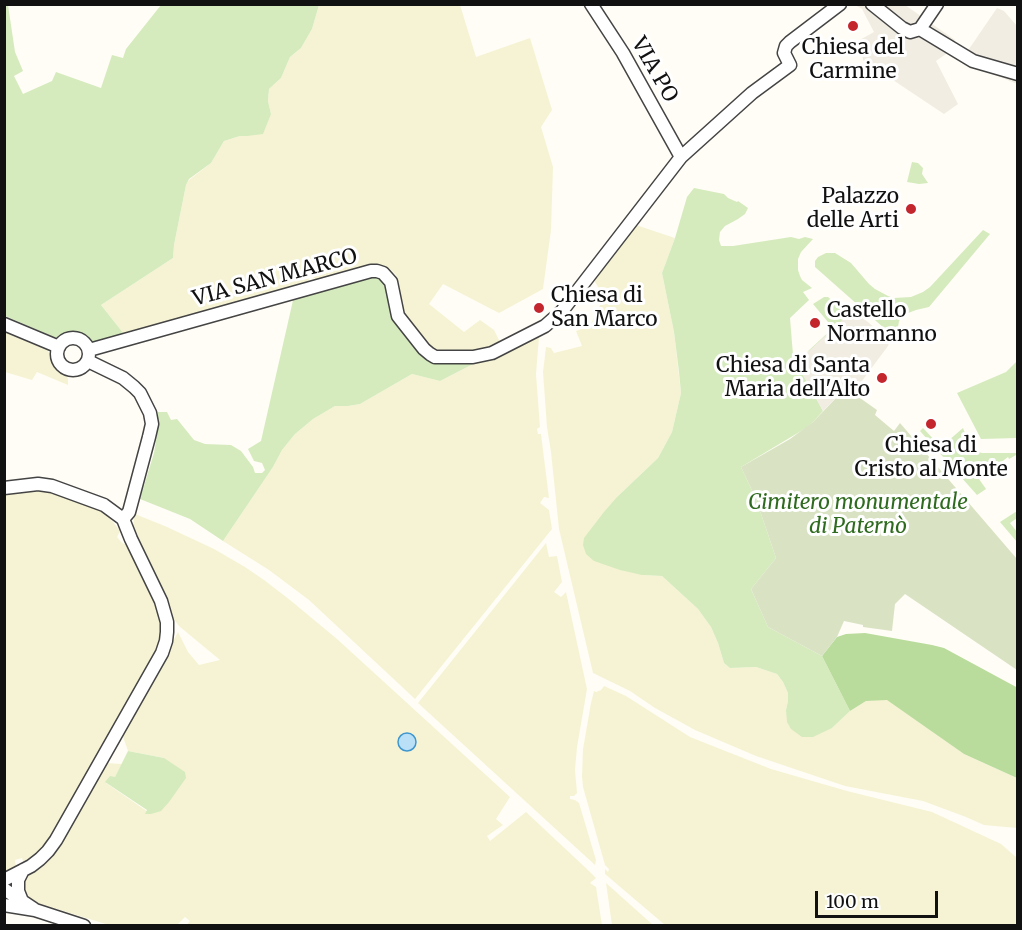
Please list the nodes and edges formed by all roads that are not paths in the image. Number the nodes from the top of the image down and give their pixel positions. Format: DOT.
graph roads {
  1 [pos="591,4"];
  2 [pos="840,4"];
  3 [pos="872,4"];
  4 [pos="937,4"];
  5 [pos="923,25"];
  6 [pos="1017,74"];
  7 [pos="681,158"];
  8 [pos="4,324"];
  9 [pos="59,347"];
  10 [pos="89,355"];
  11 [pos="4,488"];
  12 [pos="123,519"];
  13 [pos="23,870"];
  14 [pos="4,880"];
  15 [pos="4,889"];
  16 [pos="22,901"];
  17 [pos="5,905"];
  18 [pos="35,910"];
  19 [pos="84,926"];
  1 -- 7 [label="street, VIA PO"];
  2 -- 7 [label="street, VIA SAN MARCO"];
  3 -- 5 [label="street"];
  4 -- 5 [label="street"];
  5 -- 6 [label="street"];
  7 -- 10 [label="street, VIA SAN MARCO"];
  8 -- 9 [label="street"];
  9 -- 10 [label="street"];
  9 -- 10 [label="street"];
  10 -- 12 [label="street"];
  11 -- 12 [label="street"];
  12 -- 13 [label="street"];
  13 -- 14 [label="street"];
  13 -- 16 [label="street"];
  15 -- 16 [label="street"];
  16 -- 18 [label="street"];
  17 -- 18 [label="street"];
  18 -- 19 [label="street"];
}
